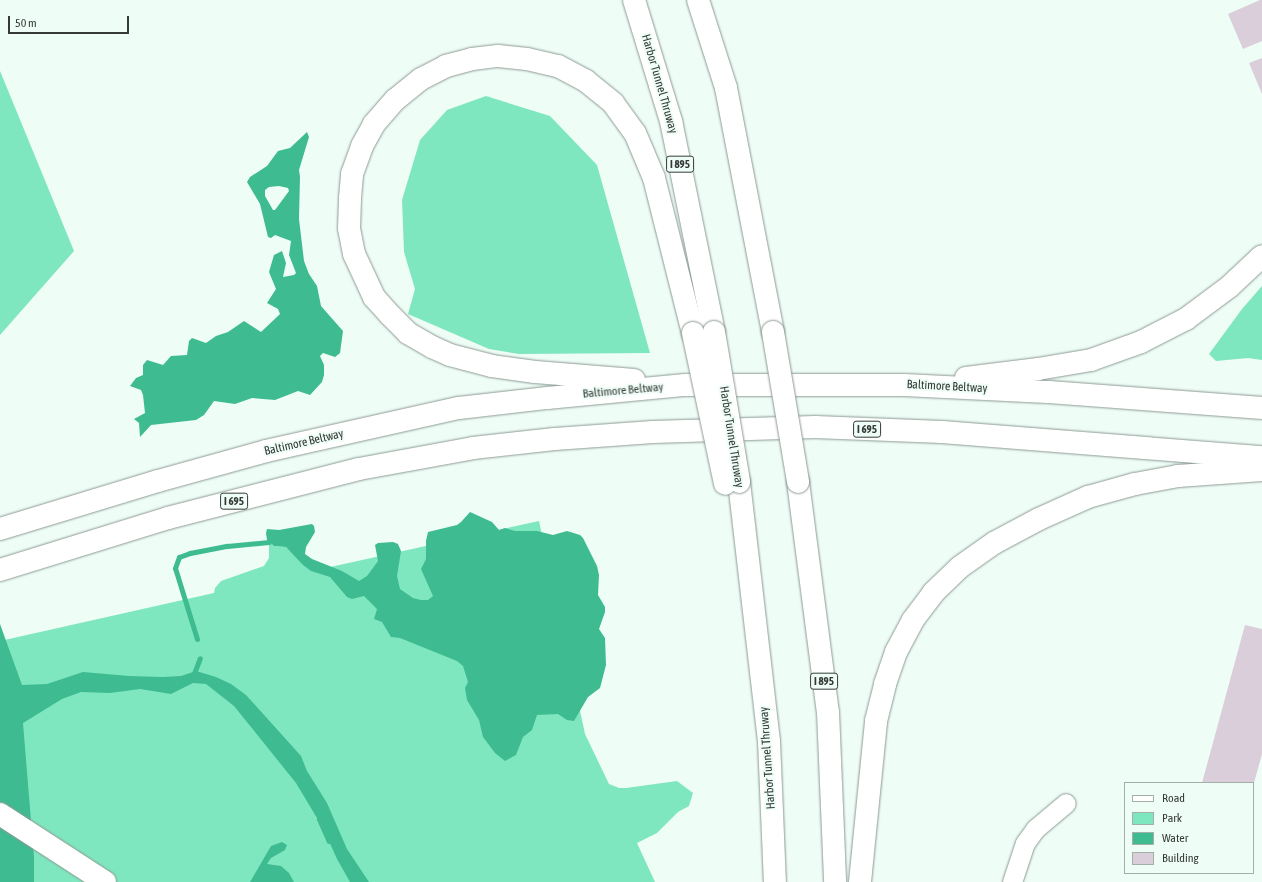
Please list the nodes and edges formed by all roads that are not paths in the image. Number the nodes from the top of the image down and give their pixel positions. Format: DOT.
graph roads {
  1 [pos="634,0"];
  2 [pos="698,0"];
  3 [pos="1262,256"];
  4 [pos="703,332"];
  5 [pos="685,385"];
  6 [pos="904,385"];
  7 [pos="1262,408"];
  8 [pos="1262,457"];
  9 [pos="1262,470"];
  10 [pos="0,529"];
  11 [pos="0,570"];
  12 [pos="1066,803"];
  13 [pos="0,814"];
  14 [pos="105,882"];
  15 [pos="775,882"];
  16 [pos="835,882"];
  17 [pos="860,882"];
  18 [pos="1012,882"];
  1 -- 4 [label="main road, Harbor Tunnel Thruway / I 895"];
  2 -- 16 [label="main road, I 895, bridge"];
  3 -- 6 [label="main road"];
  4 -- 5 [label="main road"];
  4 -- 15 [label="main road, Harbor Tunnel Thruway / I 895, bridge"];
  5 -- 6 [label="main road, Baltimore Beltway"];
  5 -- 10 [label="main road, Baltimore Beltway"];
  6 -- 7 [label="main road, Baltimore Beltway"];
  8 -- 11 [label="main road, I 695"];
  9 -- 17 [label="main road"];
  12 -- 18 [label="street"];
  13 -- 14 [label="main road"];
}
